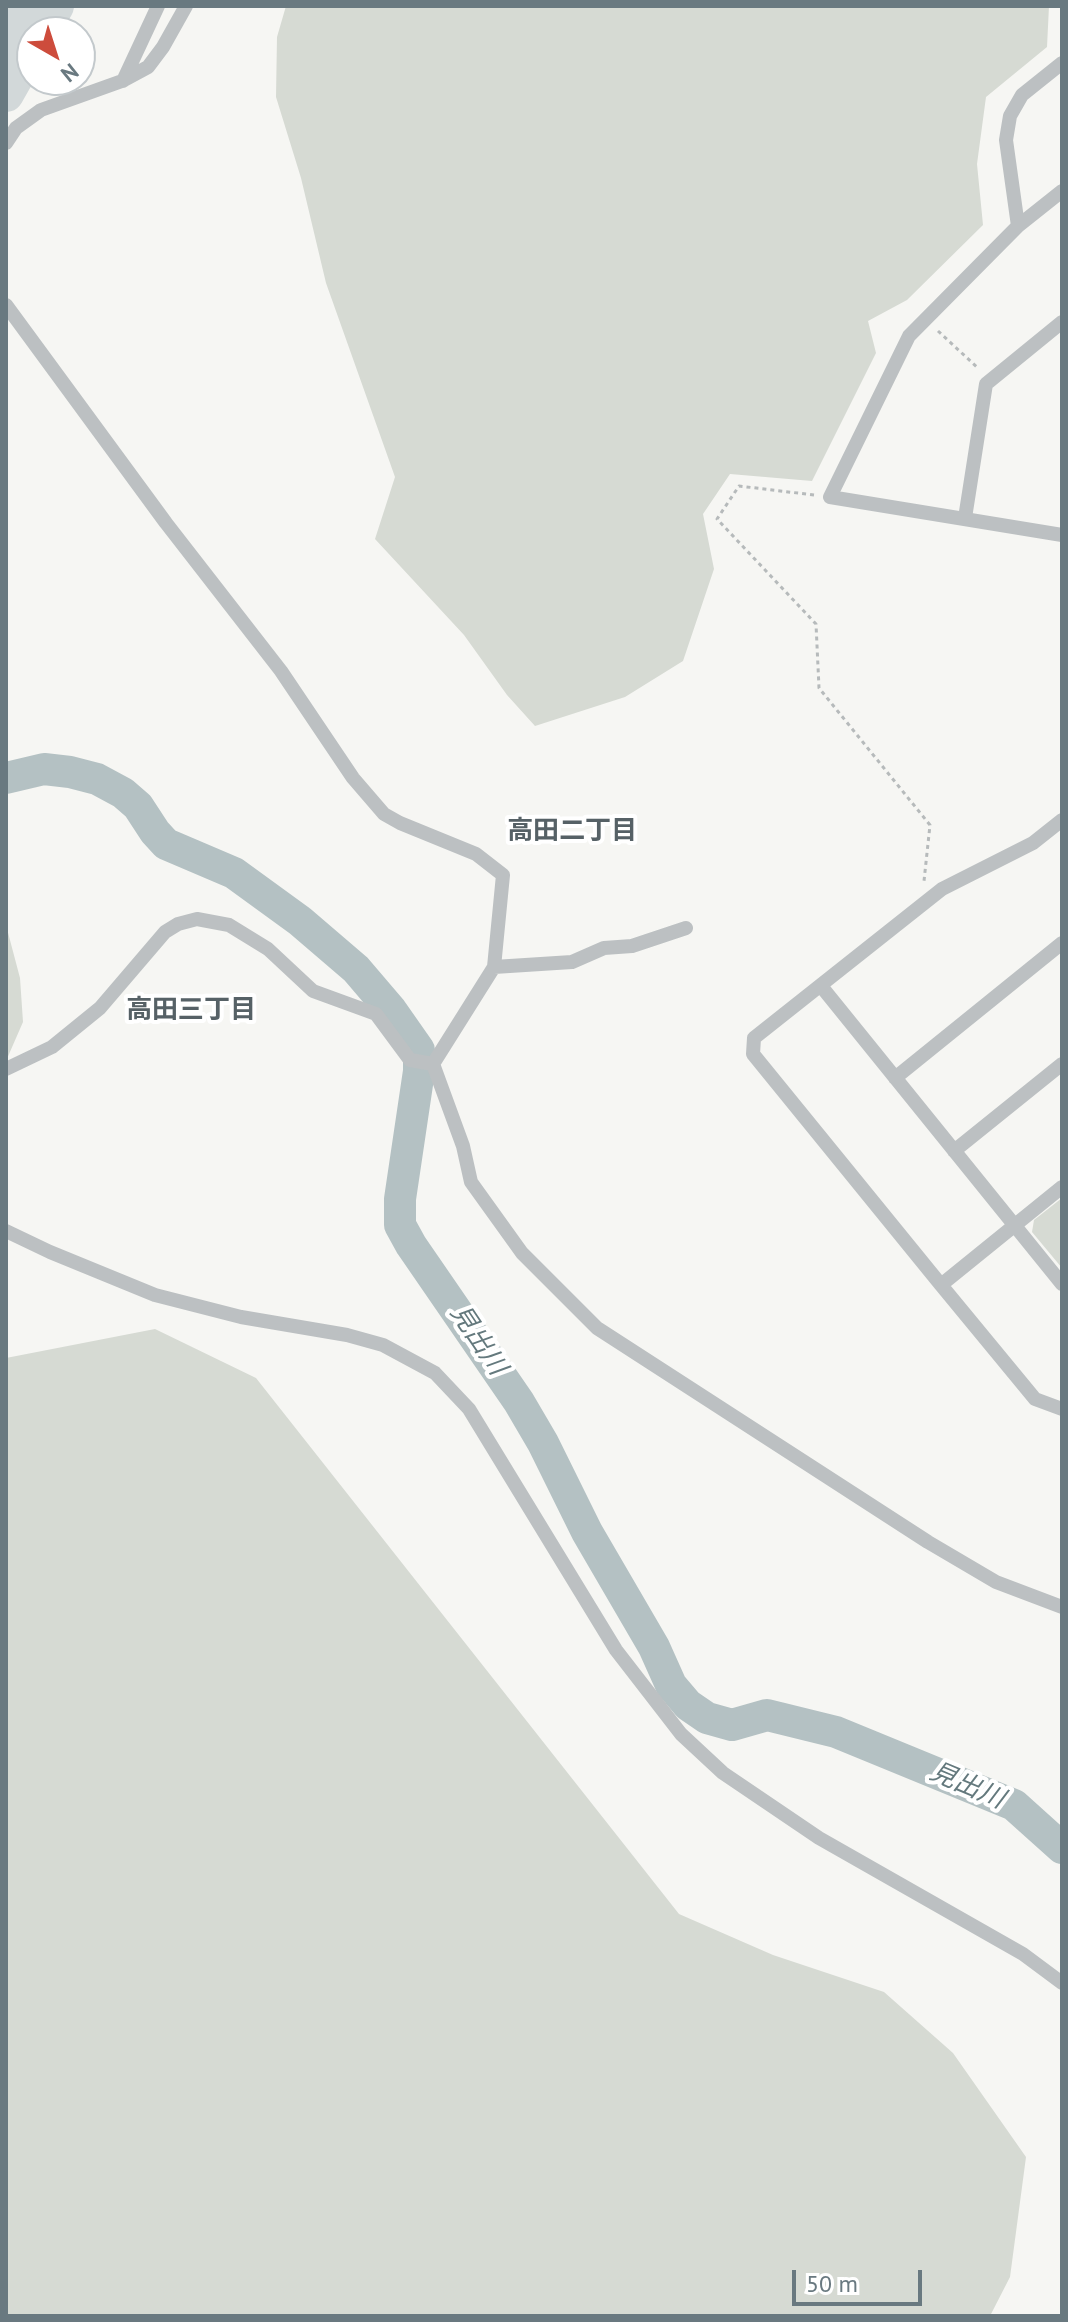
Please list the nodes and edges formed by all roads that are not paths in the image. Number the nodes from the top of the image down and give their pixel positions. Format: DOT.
graph roads {
  1 [pos="158,6"];
  2 [pos="186,6"];
  3 [pos="43,14"];
  4 [pos="6,36"];
  5 [pos="1062,63"];
  6 [pos="16,76"];
  7 [pos="122,81"];
  8 [pos="6,94"];
  9 [pos="6,143"];
  10 [pos="1062,191"];
  11 [pos="1018,226"];
  12 [pos="6,305"];
  13 [pos="1062,322"];
  14 [pos="965,518"];
  15 [pos="1062,535"];
  16 [pos="1062,820"];
  17 [pos="686,928"];
  18 [pos="1062,943"];
  19 [pos="494,967"];
  20 [pos="821,986"];
  21 [pos="433,1064"];
  22 [pos="1062,1064"];
  23 [pos="6,1069"];
  24 [pos="895,1078"];
  25 [pos="954,1151"];
  26 [pos="1062,1187"];
  27 [pos="1014,1226"];
  28 [pos="6,1231"];
  29 [pos="1062,1284"];
  30 [pos="941,1285"];
  31 [pos="1062,1409"];
  32 [pos="1062,1607"];
  33 [pos="1062,1983"];
  1 -- 7 [label="street"];
  2 -- 7 [label="street"];
  3 -- 4 [label="highway"];
  5 -- 11 [label="street"];
  6 -- 8 [label="highway"];
  7 -- 9 [label="street"];
  10 -- 11 [label="street"];
  11 -- 14 [label="street"];
  12 -- 19 [label="street"];
  13 -- 14 [label="street"];
  14 -- 15 [label="street"];
  16 -- 20 [label="street"];
  17 -- 19 [label="street"];
  18 -- 24 [label="street"];
  19 -- 21 [label="street"];
  20 -- 24 [label="street"];
  20 -- 30 [label="street"];
  21 -- 23 [label="street"];
  21 -- 32 [label="street"];
  22 -- 25 [label="street"];
  24 -- 25 [label="street"];
  25 -- 27 [label="street"];
  26 -- 27 [label="street"];
  27 -- 29 [label="street"];
  27 -- 30 [label="street"];
  28 -- 33 [label="street"];
  30 -- 31 [label="street"];
}
